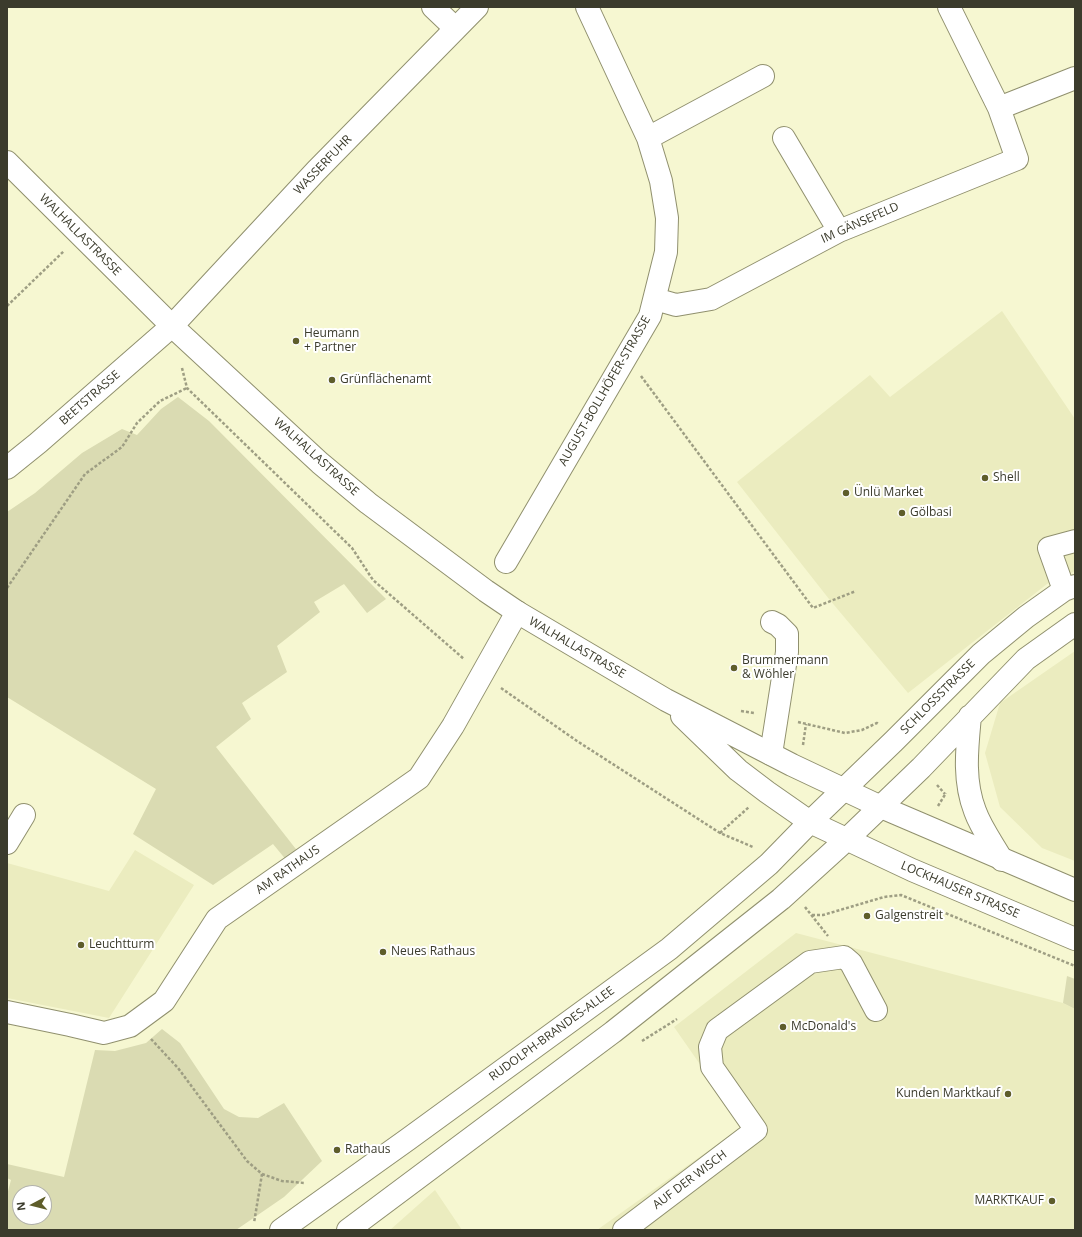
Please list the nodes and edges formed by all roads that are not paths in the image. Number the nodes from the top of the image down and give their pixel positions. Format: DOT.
graph roads {
  1 [pos="433,7"];
  2 [pos="477,7"];
  3 [pos="587,7"];
  4 [pos="949,7"];
  5 [pos="455,28"];
  6 [pos="763,76"];
  7 [pos="1075,78"];
  8 [pos="999,108"];
  9 [pos="648,138"];
  10 [pos="784,138"];
  11 [pos="7,162"];
  12 [pos="839,230"];
  13 [pos="655,299"];
  14 [pos="172,326"];
  15 [pos="7,468"];
  16 [pos="1075,541"];
  17 [pos="506,562"];
  18 [pos="1069,588"];
  19 [pos="517,612"];
  20 [pos="772,622"];
  21 [pos="1075,624"];
  22 [pos="666,700"];
  23 [pos="970,716"];
  24 [pos="771,754"];
  25 [pos="842,790"];
  26 [pos="881,807"];
  27 [pos="24,815"];
  28 [pos="810,822"];
  29 [pos="846,840"];
  30 [pos="7,843"];
  31 [pos="1002,860"];
  32 [pos="1075,890"];
  33 [pos="1075,939"];
  34 [pos="876,1010"];
  35 [pos="7,1012"];
  36 [pos="629,1228"];
  37 [pos="281,1230"];
  38 [pos="348,1230"];
  1 -- 5 [label="main road"];
  2 -- 5 [label="main road, WASSERFUHR"];
  3 -- 9 [label="main road, AUGUST-BOLLHÖFER-STRASSE"];
  4 -- 8 [label="main road, IM GÄNSEFELD"];
  5 -- 14 [label="main road, WASSERFUHR"];
  6 -- 9 [label="main road"];
  7 -- 8 [label="main road"];
  8 -- 12 [label="main road, IM GÄNSEFELD"];
  9 -- 13 [label="main road, AUGUST-BOLLHÖFER-STRASSE"];
  10 -- 12 [label="main road"];
  11 -- 14 [label="main road, WALHALLASTRASSE"];
  12 -- 13 [label="main road, IM GÄNSEFELD"];
  13 -- 17 [label="main road, AUGUST-BOLLHÖFER-STRASSE"];
  14 -- 15 [label="main road, BEETSTRASSE"];
  14 -- 19 [label="main road, WALHALLASTRASSE"];
  16 -- 18 [label="main road"];
  18 -- 25 [label="main road, SCHLOSSSTRASSE"];
  19 -- 22 [label="main road, WALHALLASTRASSE"];
  19 -- 35 [label="main road, AM RATHAUS"];
  20 -- 24 [label="main road"];
  21 -- 23 [label="main road"];
  22 -- 24 [label="main road, WALHALLASTRASSE"];
  22 -- 28 [label="main road, WALHALLASTRASSE"];
  23 -- 26 [label="main road"];
  23 -- 31 [label="main road"];
  24 -- 25 [label="main road, WALHALLASTRASSE"];
  25 -- 26 [label="main road, WALHALLASTRASSE"];
  25 -- 28 [label="main road, SCHLOSSSTRASSE"];
  26 -- 29 [label="main road"];
  26 -- 31 [label="main road"];
  27 -- 30 [label="main road"];
  28 -- 29 [label="main road, WALHALLASTRASSE"];
  28 -- 37 [label="main road, RUDOLPH-BRANDES-ALLEE"];
  29 -- 33 [label="main road, LOCKHAUSER STRASSE"];
  29 -- 38 [label="main road"];
  31 -- 32 [label="main road"];
  34 -- 36 [label="main road, AUF DER WISCH"];
}
